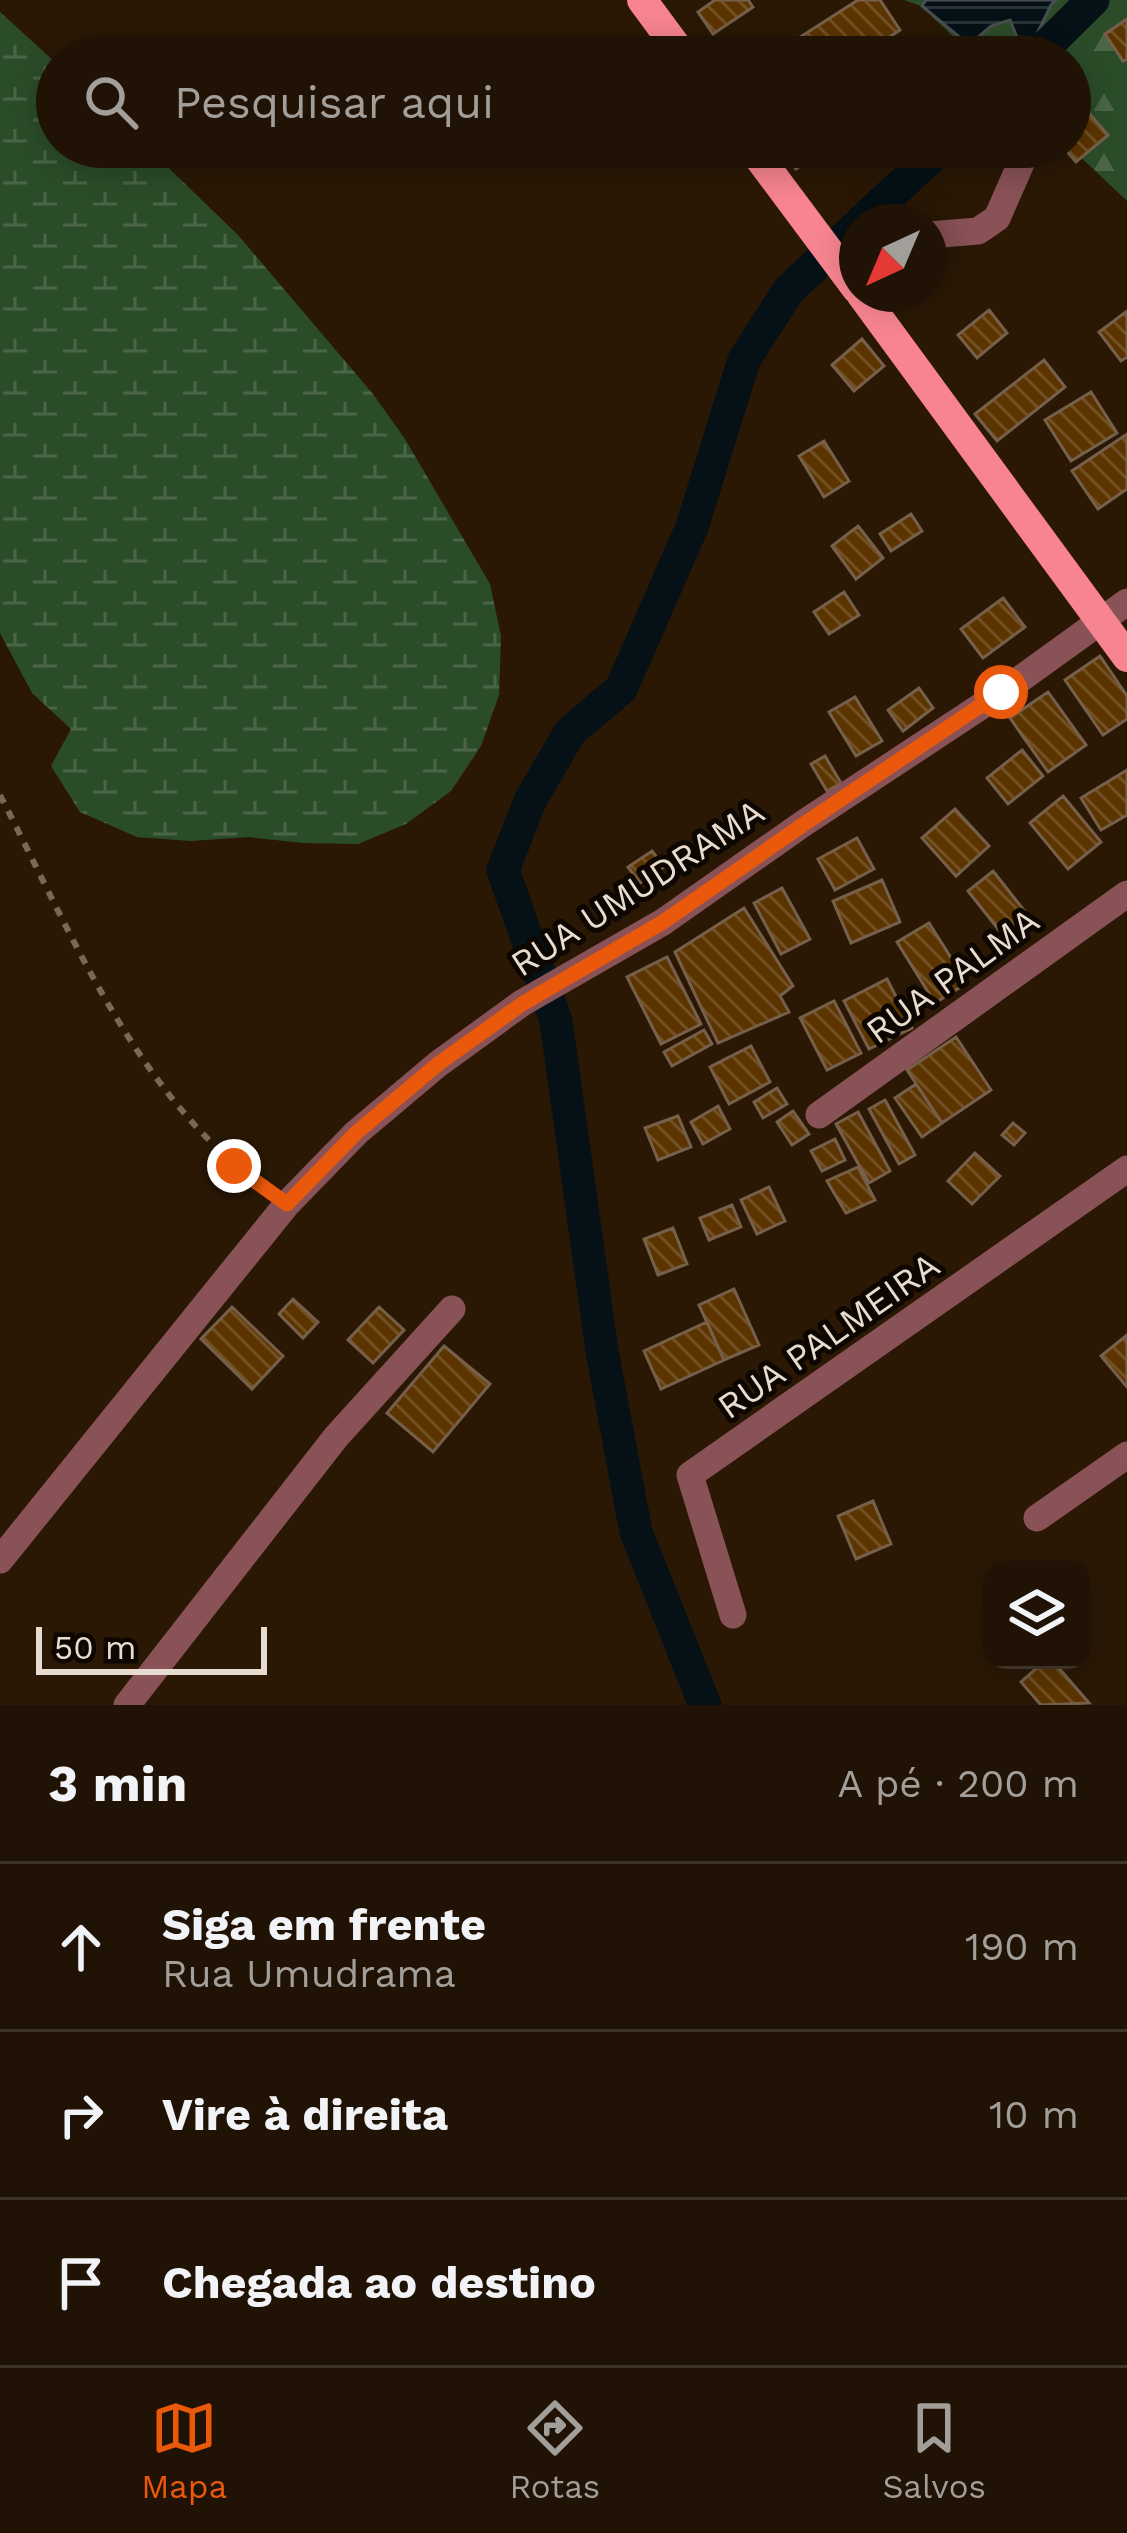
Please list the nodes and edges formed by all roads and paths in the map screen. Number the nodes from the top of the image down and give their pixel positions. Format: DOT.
graph roads {
  1 [pos="642,0"];
  2 [pos="669,36"];
  3 [pos="767,168"];
  4 [pos="1019,168"];
  5 [pos="947,234"];
  6 [pos="839,265"];
  7 [pos="874,312"];
  8 [pos="1127,602"];
  9 [pos="1100,622"];
  10 [pos="1127,657"];
  11 [pos="0,795"];
  12 [pos="1127,894"];
  13 [pos="819,1115"];
  14 [pos="1127,1169"];
  15 [pos="287,1204"];
  16 [pos="452,1309"];
  17 [pos="1127,1455"];
  18 [pos="1037,1518"];
  19 [pos="0,1560"];
  20 [pos="733,1615"];
  21 [pos="127,1705"];
  1 -- 2 [label="main road"];
  3 -- 6 [label="main road"];
  4 -- 5 [label="street"];
  7 -- 9 [label="main road"];
  8 -- 9 [label="street, RUA UMUDRAMA"];
  9 -- 10 [label="main road"];
  9 -- 15 [label="street, RUA UMUDRAMA"];
  11 -- 15 [label="path"];
  12 -- 13 [label="street, RUA PALMA"];
  14 -- 20 [label="street, RUA PALMEIRA"];
  15 -- 19 [label="street, RUA UMUDRAMA"];
  16 -- 21 [label="street"];
  17 -- 18 [label="street"];
}
